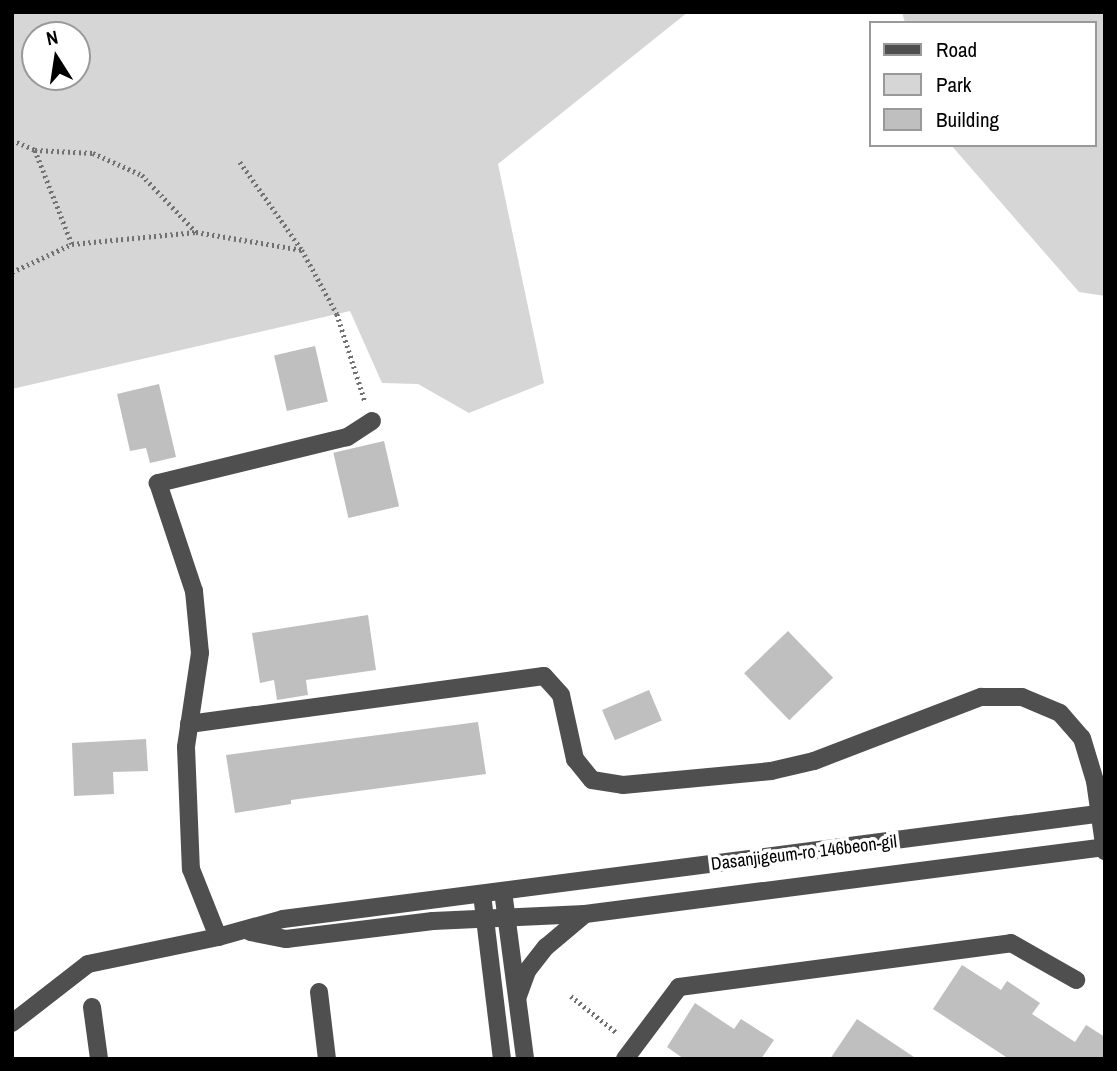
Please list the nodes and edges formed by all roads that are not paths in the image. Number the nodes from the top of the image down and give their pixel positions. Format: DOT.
graph roads {
  1 [pos="372,421"];
  2 [pos="189,724"];
  3 [pos="1102,813"];
  4 [pos="1104,849"];
  5 [pos="503,891"];
  6 [pos="482,894"];
  7 [pos="585,914"];
  8 [pos="507,919"];
  9 [pos="486,920"];
  10 [pos="250,932"];
  11 [pos="218,937"];
  12 [pos="1076,980"];
  13 [pos="319,992"];
  14 [pos="516,999"];
  15 [pos="92,1007"];
  16 [pos="12,1023"];
  17 [pos="629,1052"];
  18 [pos="99,1059"];
  19 [pos="327,1059"];
  20 [pos="502,1059"];
  21 [pos="525,1059"];
  1 -- 2 [label="street"];
  2 -- 3 [label="street"];
  2 -- 11 [label="street"];
  3 -- 4 [label="street"];
  3 -- 5 [label="street, Dasanjigeum-ro 146beon-gil"];
  4 -- 7 [label="street, Dasanjigeum-ro 146beon-gil"];
  5 -- 6 [label="street, Dasanjigeum-ro 146beon-gil"];
  5 -- 8 [label="street"];
  6 -- 9 [label="street"];
  6 -- 10 [label="street, Dasanjigeum-ro 146beon-gil"];
  7 -- 8 [label="street, Dasanjigeum-ro 146beon-gil"];
  7 -- 14 [label="street"];
  8 -- 9 [label="street, Dasanjigeum-ro 146beon-gil"];
  8 -- 14 [label="street"];
  9 -- 10 [label="street, Dasanjigeum-ro 146beon-gil"];
  9 -- 20 [label="street"];
  10 -- 11 [label="street"];
  11 -- 16 [label="street"];
  12 -- 17 [label="street"];
  13 -- 19 [label="street"];
  14 -- 21 [label="street"];
  15 -- 18 [label="street"];
}
